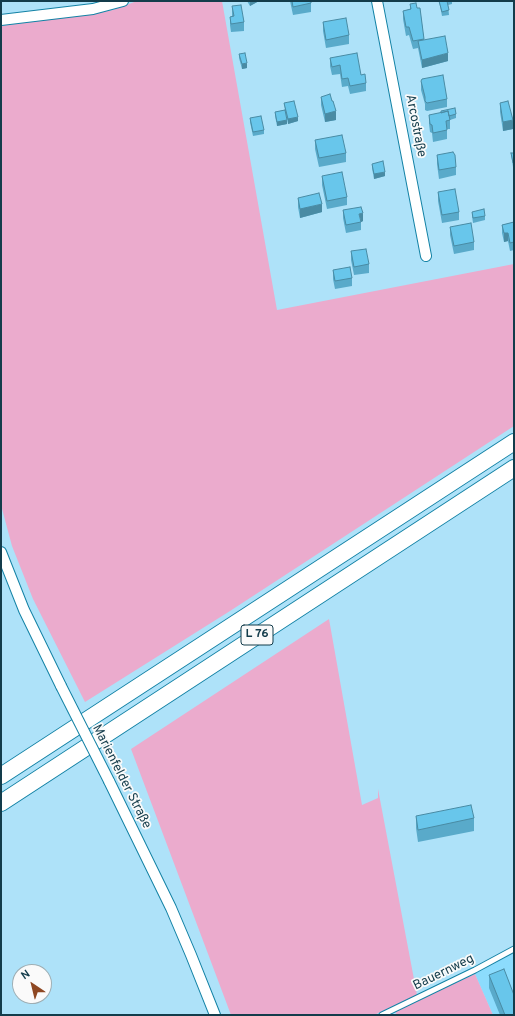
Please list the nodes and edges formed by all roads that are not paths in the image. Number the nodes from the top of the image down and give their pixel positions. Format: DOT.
graph roads {
  1 [pos="123,1"];
  2 [pos="377,1"];
  3 [pos="1,20"];
  4 [pos="426,256"];
  5 [pos="514,442"];
  6 [pos="514,468"];
  7 [pos="1,552"];
  8 [pos="1,776"];
  9 [pos="1,803"];
  10 [pos="514,949"];
  11 [pos="215,1015"];
  12 [pos="382,1015"];
  1 -- 3 [label="street"];
  2 -- 4 [label="street, Arcostraße"];
  5 -- 8 [label="main road, L 76"];
  6 -- 9 [label="main road, L 76"];
  7 -- 11 [label="street, Marienfelder Straße, bridge"];
  10 -- 12 [label="lane, Bauernweg"];
}
